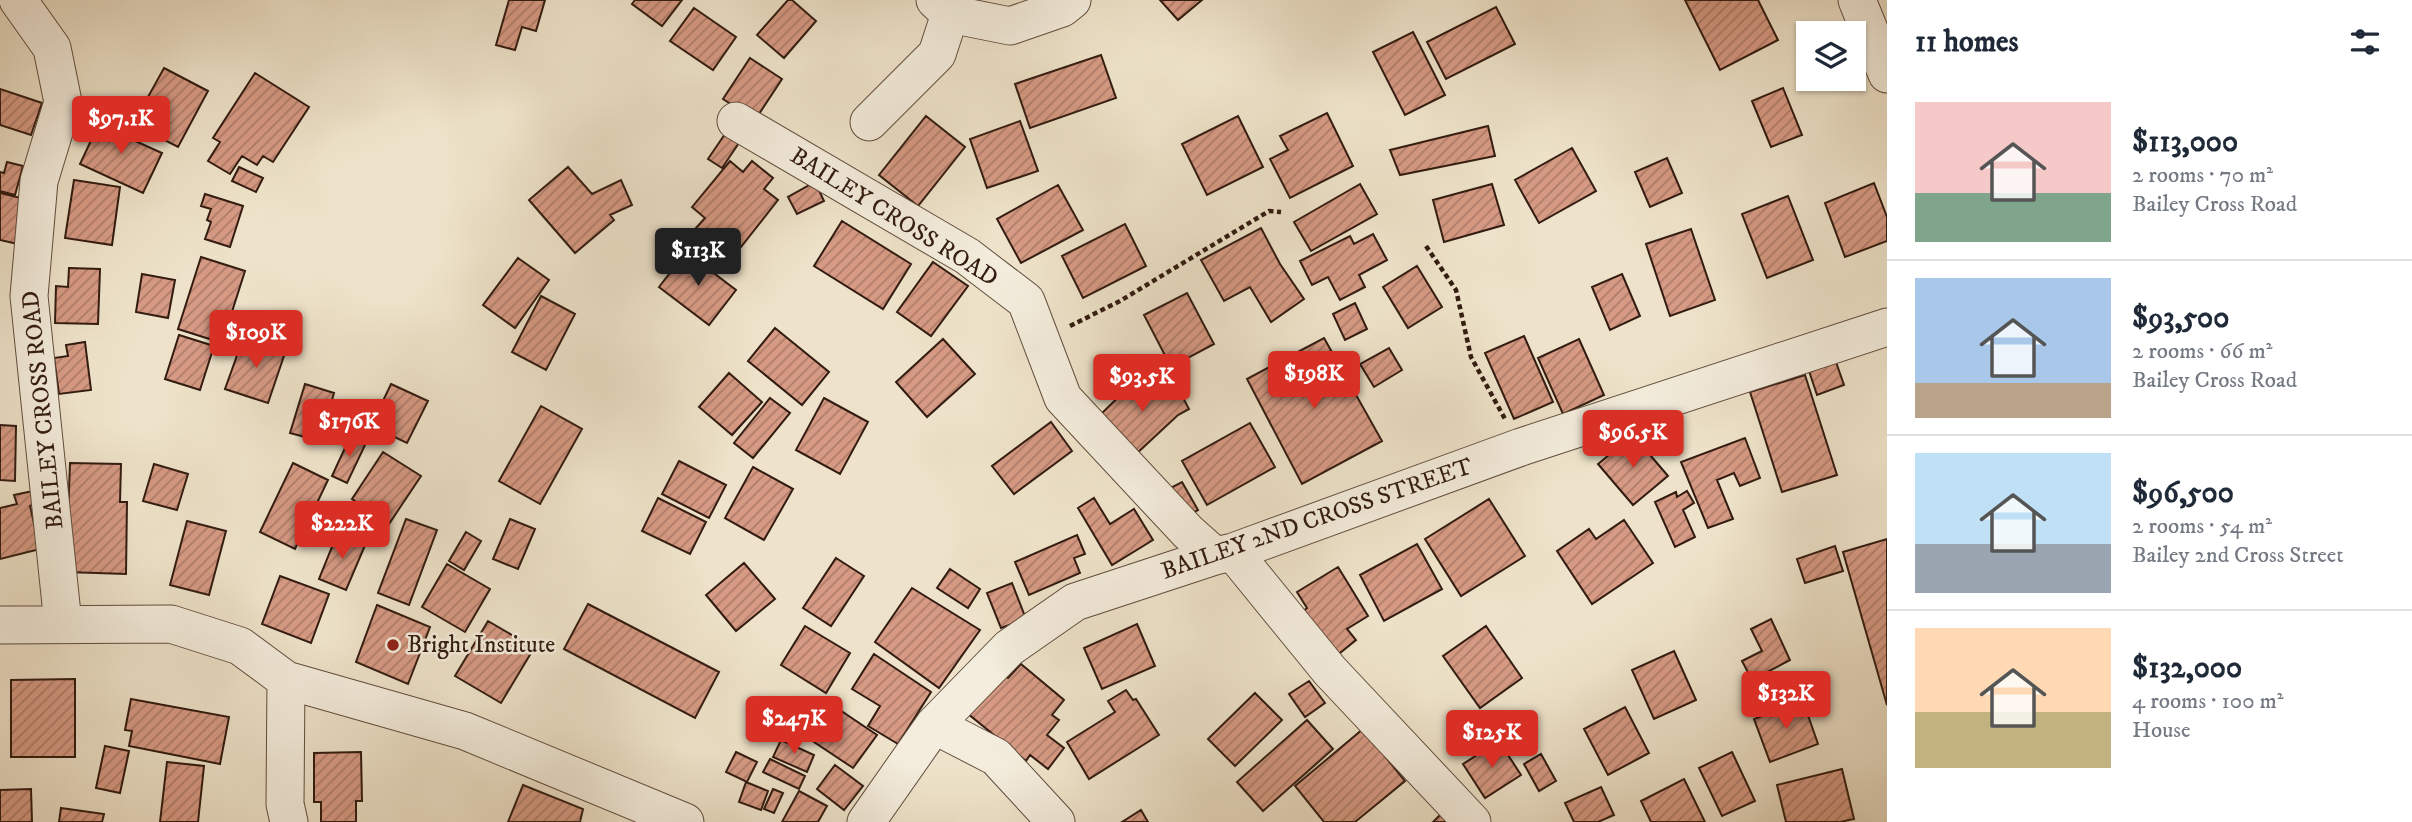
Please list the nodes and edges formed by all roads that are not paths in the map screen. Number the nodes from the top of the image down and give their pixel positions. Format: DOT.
graph roads {
  1 [pos="18,0"];
  2 [pos="1072,0"];
  3 [pos="1857,0"];
  4 [pos="943,7"];
  5 [pos="1887,74"];
  6 [pos="736,121"];
  7 [pos="869,122"];
  8 [pos="1887,327"];
  9 [pos="1224,554"];
  10 [pos="0,625"];
  11 [pos="63,625"];
  12 [pos="286,680"];
  13 [pos="934,725"];
  14 [pos="289,822"];
  15 [pos="685,822"];
  16 [pos="866,822"];
  17 [pos="1056,822"];
  18 [pos="1472,822"];
  1 -- 11 [label="street, BAILEY CROSS ROAD"];
  2 -- 4 [label="street"];
  3 -- 5 [label="street"];
  4 -- 7 [label="street"];
  6 -- 9 [label="street, BAILEY CROSS ROAD"];
  8 -- 9 [label="street, BAILEY 2ND CROSS STREET"];
  9 -- 13 [label="street, BAILEY 2ND CROSS STREET"];
  9 -- 18 [label="street, BAILEY CROSS ROAD"];
  10 -- 11 [label="street"];
  11 -- 12 [label="street"];
  12 -- 14 [label="street"];
  12 -- 15 [label="street"];
  13 -- 16 [label="street, BAILEY 2ND CROSS STREET"];
  13 -- 17 [label="street"];
}
